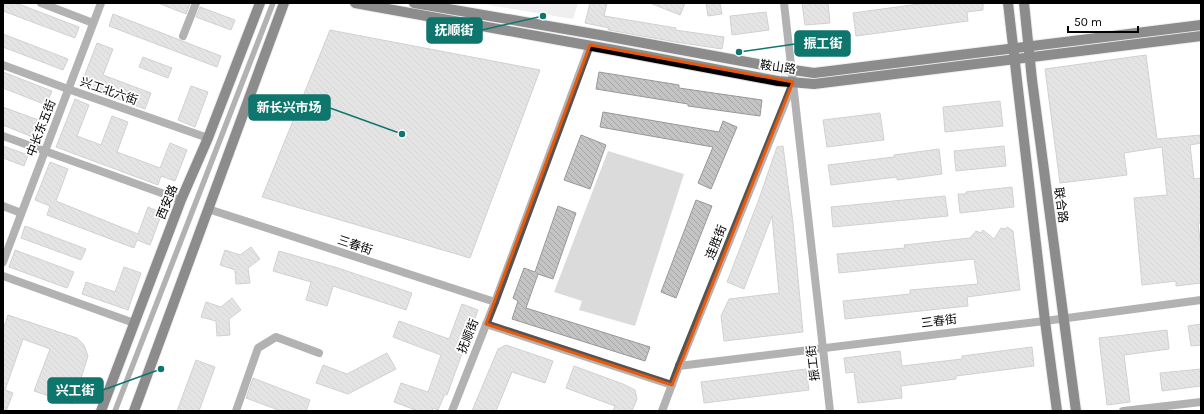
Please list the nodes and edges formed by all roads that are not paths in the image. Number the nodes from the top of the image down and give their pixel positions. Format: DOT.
graph roads {
  1 [pos="41,3"];
  2 [pos="101,3"];
  3 [pos="196,3"];
  4 [pos="260,3"];
  5 [pos="273,3"];
  6 [pos="284,3"];
  7 [pos="355,3"];
  8 [pos="414,3"];
  9 [pos="784,3"];
  10 [pos="1008,3"];
  11 [pos="1024,3"];
  12 [pos="93,22"];
  13 [pos="1201,26"];
  14 [pos="183,36"];
  15 [pos="1201,36"];
  16 [pos="590,45"];
  17 [pos="1028,47"];
  18 [pos="1013,49"];
  19 [pos="1029,58"];
  20 [pos="1014,60"];
  21 [pos="3,65"];
  22 [pos="792,70"];
  23 [pos="793,82"];
  24 [pos="68,89"];
  25 [pos="3,136"];
  26 [pos="208,138"];
  27 [pos="44,151"];
  28 [pos="181,200"];
  29 [pos="3,206"];
  30 [pos="208,209"];
  31 [pos="21,213"];
  32 [pos="3,262"];
  33 [pos="3,276"];
  34 [pos="1201,300"];
  35 [pos="495,302"];
  36 [pos="1063,318"];
  37 [pos="1045,321"];
  38 [pos="134,324"];
  39 [pos="486,324"];
  40 [pos="823,347"];
  41 [pos="319,353"];
  42 [pos="679,366"];
  43 [pos="672,385"];
  44 [pos="1201,402"];
  45 [pos="101,411"];
  46 [pos="115,411"];
  47 [pos="134,411"];
  48 [pos="236,411"];
  49 [pos="452,411"];
  50 [pos="662,411"];
  51 [pos="830,411"];
  52 [pos="1057,411"];
  53 [pos="1076,411"];
  54 [pos="1123,411"];
  1 -- 12 [label="street"];
  2 -- 12 [label="street, 中长东五街"];
  3 -- 14 [label="street"];
  4 -- 26 [label="main road, 西安路"];
  5 -- 46 [label="lane"];
  6 -- 30 [label="main road"];
  7 -- 16 [label="main road, 鞍山路"];
  8 -- 22 [label="main road, 鞍山路"];
  9 -- 22 [label="street, 振工街"];
  10 -- 18 [label="main road"];
  11 -- 17 [label="main road, 联合路"];
  12 -- 24 [label="street, 中长东五街"];
  13 -- 17 [label="main road, 鞍山路"];
  15 -- 19 [label="main road, 鞍山路"];
  16 -- 23 [label="main road, 鞍山路"];
  16 -- 35 [label="street, 抚顺街"];
  17 -- 18 [label="main road, 鞍山路"];
  17 -- 19 [label="main road, 联合路"];
  18 -- 20 [label="main road"];
  18 -- 22 [label="main road, 鞍山路"];
  19 -- 20 [label="main road, 鞍山路"];
  19 -- 36 [label="main road, 联合路"];
  20 -- 23 [label="main road, 鞍山路"];
  20 -- 37 [label="main road"];
  21 -- 24 [label="street, 兴工北六街"];
  22 -- 23 [label="street, 振工街"];
  23 -- 40 [label="street, 振工街"];
  23 -- 42 [label="street, 连胜街"];
  24 -- 26 [label="street, 兴工北六街"];
  24 -- 27 [label="street, 中长东五街"];
  25 -- 27 [label="street"];
  26 -- 28 [label="main road, 西安路"];
  27 -- 28 [label="street"];
  27 -- 31 [label="street, 中长东五街"];
  28 -- 38 [label="main road, 西安路"];
  29 -- 31 [label="street"];
  30 -- 35 [label="street, 三春街"];
  30 -- 47 [label="main road"];
  31 -- 32 [label="street, 中长东五街"];
  33 -- 38 [label="street"];
  34 -- 36 [label="street, 三春街"];
  35 -- 39 [label="street, 抚顺街"];
  36 -- 37 [label="street, 三春街"];
  36 -- 53 [label="main road, 联合路"];
  37 -- 40 [label="street, 三春街"];
  37 -- 52 [label="main road"];
  38 -- 45 [label="main road, 西安路"];
  39 -- 43 [label="street"];
  39 -- 49 [label="street, 抚顺街"];
  40 -- 42 [label="street, 三春街"];
  40 -- 51 [label="street, 振工街"];
  41 -- 48 [label="street"];
  42 -- 43 [label="street, 连胜街"];
  43 -- 50 [label="street, 连胜街"];
  44 -- 54 [label="street"];
}
